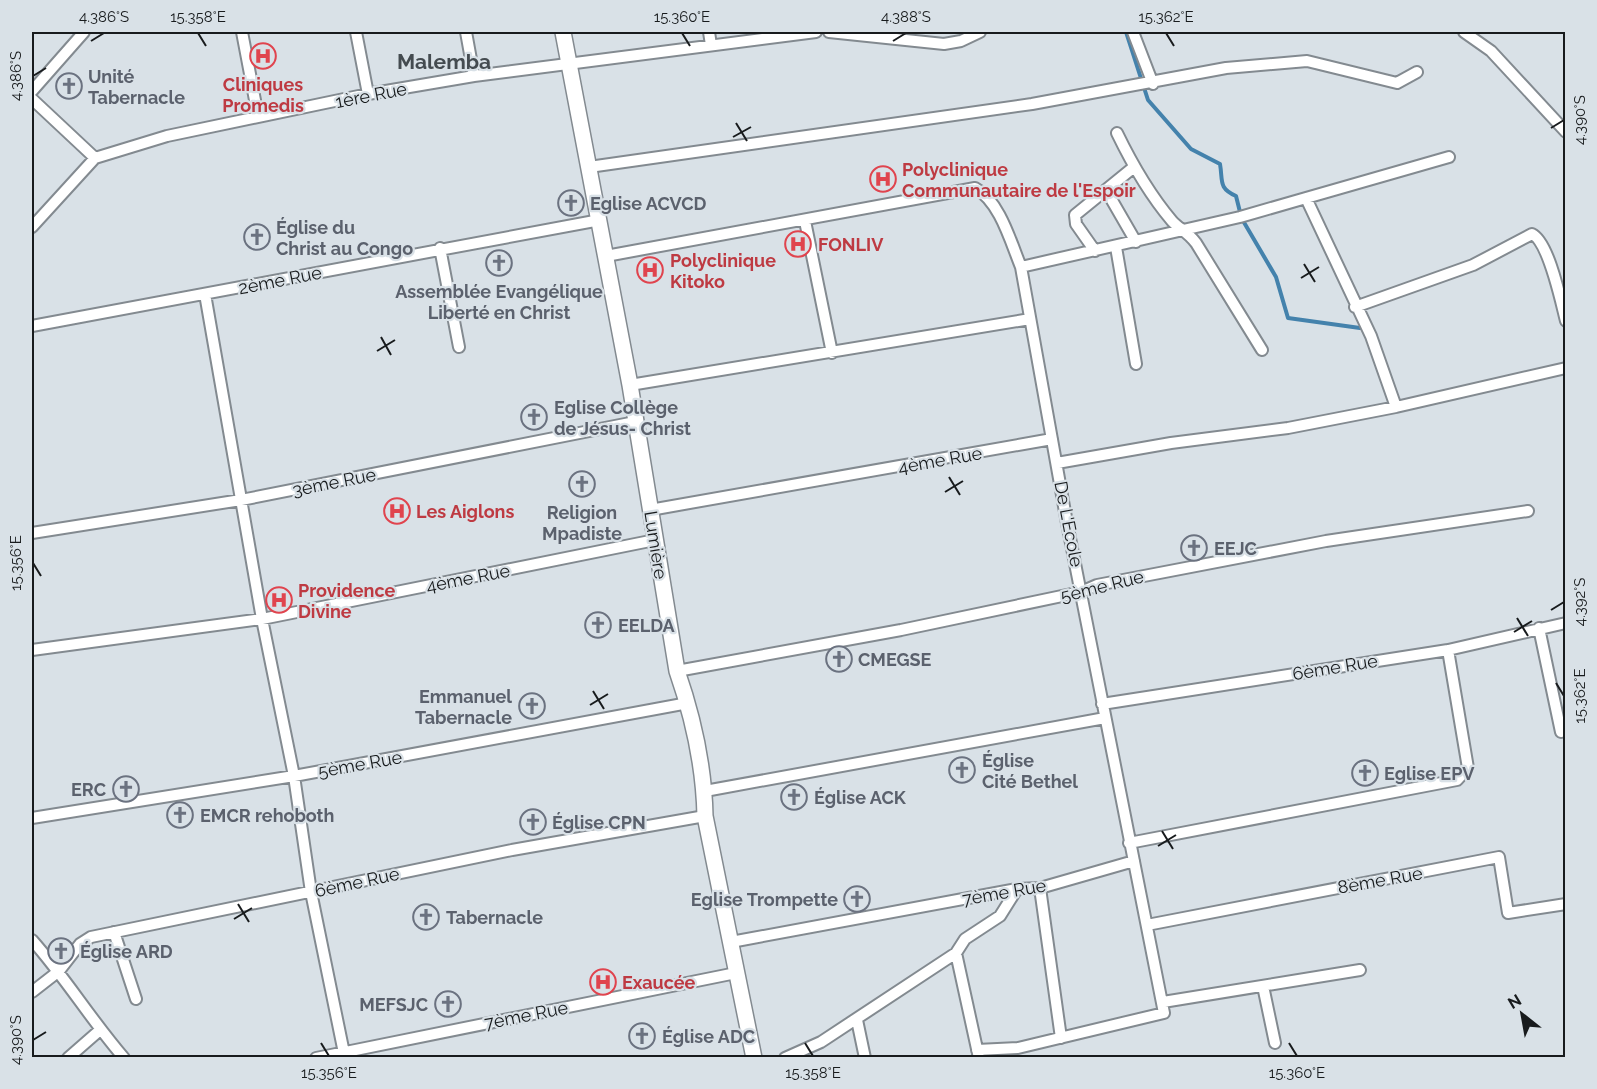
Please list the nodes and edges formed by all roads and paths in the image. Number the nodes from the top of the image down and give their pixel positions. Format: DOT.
graph roads {
  1 [pos="84,32"];
  2 [pos="242,32"];
  3 [pos="356,32"];
  4 [pos="466,32"];
  5 [pos="563,32"];
  6 [pos="709,32"];
  7 [pos="816,32"];
  8 [pos="829,32"];
  9 [pos="980,32"];
  10 [pos="1133,32"];
  11 [pos="1464,32"];
  12 [pos="711,45"];
  13 [pos="569,62"];
  14 [pos="1417,72"];
  15 [pos="474,76"];
  16 [pos="1153,84"];
  17 [pos="32,91"];
  18 [pos="368,94"];
  19 [pos="32,99"];
  20 [pos="258,117"];
  21 [pos="1566,132"];
  22 [pos="1117,134"];
  23 [pos="1449,157"];
  24 [pos="95,158"];
  25 [pos="589,167"];
  26 [pos="1134,167"];
  27 [pos="1106,190"];
  28 [pos="1306,198"];
  29 [pos="600,220"];
  30 [pos="805,221"];
  31 [pos="32,227"];
  32 [pos="1186,229"];
  33 [pos="1136,242"];
  34 [pos="1116,247"];
  35 [pos="440,248"];
  36 [pos="1095,251"];
  37 [pos="606,256"];
  38 [pos="1021,267"];
  39 [pos="206,294"];
  40 [pos="1355,307"];
  41 [pos="1030,319"];
  42 [pos="1566,321"];
  43 [pos="32,326"];
  44 [pos="459,347"];
  45 [pos="1262,350"];
  46 [pos="832,352"];
  47 [pos="1136,364"];
  48 [pos="1566,368"];
  49 [pos="630,385"];
  50 [pos="1396,407"];
  51 [pos="635,422"];
  52 [pos="1053,439"];
  53 [pos="1057,463"];
  54 [pos="242,500"];
  55 [pos="650,510"];
  56 [pos="1528,511"];
  57 [pos="32,533"];
  58 [pos="655,540"];
  59 [pos="1081,592"];
  60 [pos="261,619"];
  61 [pos="1566,623"];
  62 [pos="1539,628"];
  63 [pos="32,650"];
  64 [pos="1448,650"];
  65 [pos="677,671"];
  66 [pos="688,703"];
  67 [pos="1102,704"];
  68 [pos="1105,718"];
  69 [pos="1561,732"];
  70 [pos="294,776"];
  71 [pos="705,791"];
  72 [pos="705,816"];
  73 [pos="32,818"];
  74 [pos="1129,843"];
  75 [pos="1134,861"];
  76 [pos="1040,888"];
  77 [pos="1017,889"];
  78 [pos="311,892"];
  79 [pos="1566,904"];
  80 [pos="1148,925"];
  81 [pos="114,932"];
  82 [pos="32,940"];
  83 [pos="731,942"];
  84 [pos="956,953"];
  85 [pos="1360,970"];
  86 [pos="59,971"];
  87 [pos="736,973"];
  88 [pos="1263,986"];
  89 [pos="32,992"];
  90 [pos="136,999"];
  91 [pos="1163,1008"];
  92 [pos="857,1020"];
  93 [pos="100,1030"];
  94 [pos="1061,1038"];
  95 [pos="1275,1043"];
  96 [pos="978,1054"];
  97 [pos="345,1055"];
  98 [pos="68,1058"];
  99 [pos="124,1058"];
  100 [pos="316,1058"];
  101 [pos="754,1058"];
  102 [pos="785,1058"];
  103 [pos="865,1058"];
  1 -- 17 [label="street"];
  2 -- 20 [label="street"];
  3 -- 18 [label="street"];
  4 -- 15 [label="street"];
  5 -- 13 [label="street, Lumière"];
  6 -- 12 [label="street"];
  7 -- 12 [label="street, 1ère Rue"];
  8 -- 9 [label="street"];
  10 -- 16 [label="street"];
  11 -- 21 [label="street"];
  12 -- 13 [label="street, 1ère Rue"];
  13 -- 15 [label="street, 1ère Rue"];
  13 -- 25 [label="street, Lumière"];
  14 -- 16 [label="street"];
  15 -- 18 [label="street, 1ère Rue"];
  16 -- 25 [label="street"];
  18 -- 20 [label="street, 1ère Rue"];
  19 -- 24 [label="street"];
  20 -- 24 [label="street, 1ère Rue"];
  22 -- 26 [label="street"];
  23 -- 28 [label="street"];
  24 -- 31 [label="street"];
  25 -- 29 [label="street, Lumière"];
  26 -- 27 [label="street"];
  26 -- 32 [label="street"];
  27 -- 33 [label="street"];
  27 -- 36 [label="street"];
  28 -- 32 [label="street"];
  28 -- 40 [label="street"];
  29 -- 35 [label="street, 2ème Rue"];
  29 -- 37 [label="street, Lumière"];
  30 -- 37 [label="street"];
  30 -- 38 [label="street, De L'Ecole"];
  30 -- 46 [label="street"];
  32 -- 33 [label="street"];
  32 -- 45 [label="street"];
  33 -- 34 [label="street"];
  34 -- 36 [label="street"];
  34 -- 47 [label="street"];
  35 -- 39 [label="street, 2ème Rue"];
  35 -- 44 [label="street"];
  36 -- 38 [label="street"];
  37 -- 49 [label="street, Lumière"];
  38 -- 41 [label="street, De L'Ecole"];
  39 -- 43 [label="street, 2ème Rue"];
  39 -- 54 [label="street"];
  40 -- 42 [label="street"];
  40 -- 50 [label="street"];
  41 -- 46 [label="street"];
  41 -- 52 [label="street, De L'Ecole"];
  46 -- 49 [label="street"];
  48 -- 50 [label="street"];
  49 -- 51 [label="street, Lumière"];
  50 -- 53 [label="street"];
  51 -- 54 [label="street, 3ème Rue"];
  51 -- 55 [label="street, Lumière"];
  52 -- 53 [label="street, De L'Ecole"];
  52 -- 55 [label="street, 4ème Rue"];
  53 -- 59 [label="street, De L'Ecole"];
  54 -- 57 [label="street, 3ème Rue"];
  54 -- 60 [label="street"];
  55 -- 58 [label="street, Lumière"];
  56 -- 59 [label="street, 5ème Rue"];
  58 -- 60 [label="street, 4ème Rue"];
  58 -- 65 [label="street, Lumière"];
  59 -- 65 [label="street, 5ème Rue"];
  59 -- 67 [label="street, De L'Ecole"];
  60 -- 63 [label="street, 4ème Rue"];
  60 -- 70 [label="street"];
  61 -- 62 [label="street, 6ème Rue"];
  62 -- 64 [label="street, 6ème Rue"];
  62 -- 69 [label="street"];
  64 -- 67 [label="street, 6ème Rue"];
  64 -- 74 [label="street"];
  65 -- 66 [label="street, Lumière"];
  66 -- 70 [label="street, 5ème Rue"];
  66 -- 71 [label="street, Lumière"];
  67 -- 68 [label="street, De L'Ecole"];
  68 -- 71 [label="street"];
  68 -- 74 [label="street, De L'Ecole"];
  70 -- 73 [label="street, 5ème Rue"];
  70 -- 78 [label="street"];
  71 -- 72 [label="street, Lumière"];
  72 -- 78 [label="street, 6ème Rue"];
  72 -- 83 [label="street, Lumière"];
  74 -- 75 [label="street, De L'Ecole"];
  75 -- 76 [label="street, 7ème Rue"];
  75 -- 80 [label="street, De L'Ecole"];
  76 -- 77 [label="street, 7ème Rue"];
  76 -- 94 [label="street"];
  77 -- 83 [label="street, 7ème Rue"];
  77 -- 84 [label="street"];
  78 -- 81 [label="street, 6ème Rue"];
  78 -- 97 [label="street"];
  79 -- 80 [label="street, 8ème Rue"];
  80 -- 91 [label="street, De L'Ecole"];
  81 -- 86 [label="street, 6ème Rue"];
  81 -- 90 [label="street"];
  82 -- 86 [label="street"];
  83 -- 87 [label="street, Lumière"];
  84 -- 92 [label="street"];
  84 -- 96 [label="street"];
  85 -- 88 [label="street"];
  86 -- 89 [label="street, 6ème Rue"];
  86 -- 93 [label="street"];
  87 -- 97 [label="street, 7ème Rue"];
  87 -- 101 [label="street, Lumière"];
  88 -- 91 [label="street"];
  88 -- 95 [label="street"];
  91 -- 94 [label="street"];
  92 -- 102 [label="street"];
  92 -- 103 [label="street"];
  93 -- 98 [label="street"];
  93 -- 99 [label="street"];
  94 -- 96 [label="street"];
  97 -- 100 [label="street, 7ème Rue"];
}
